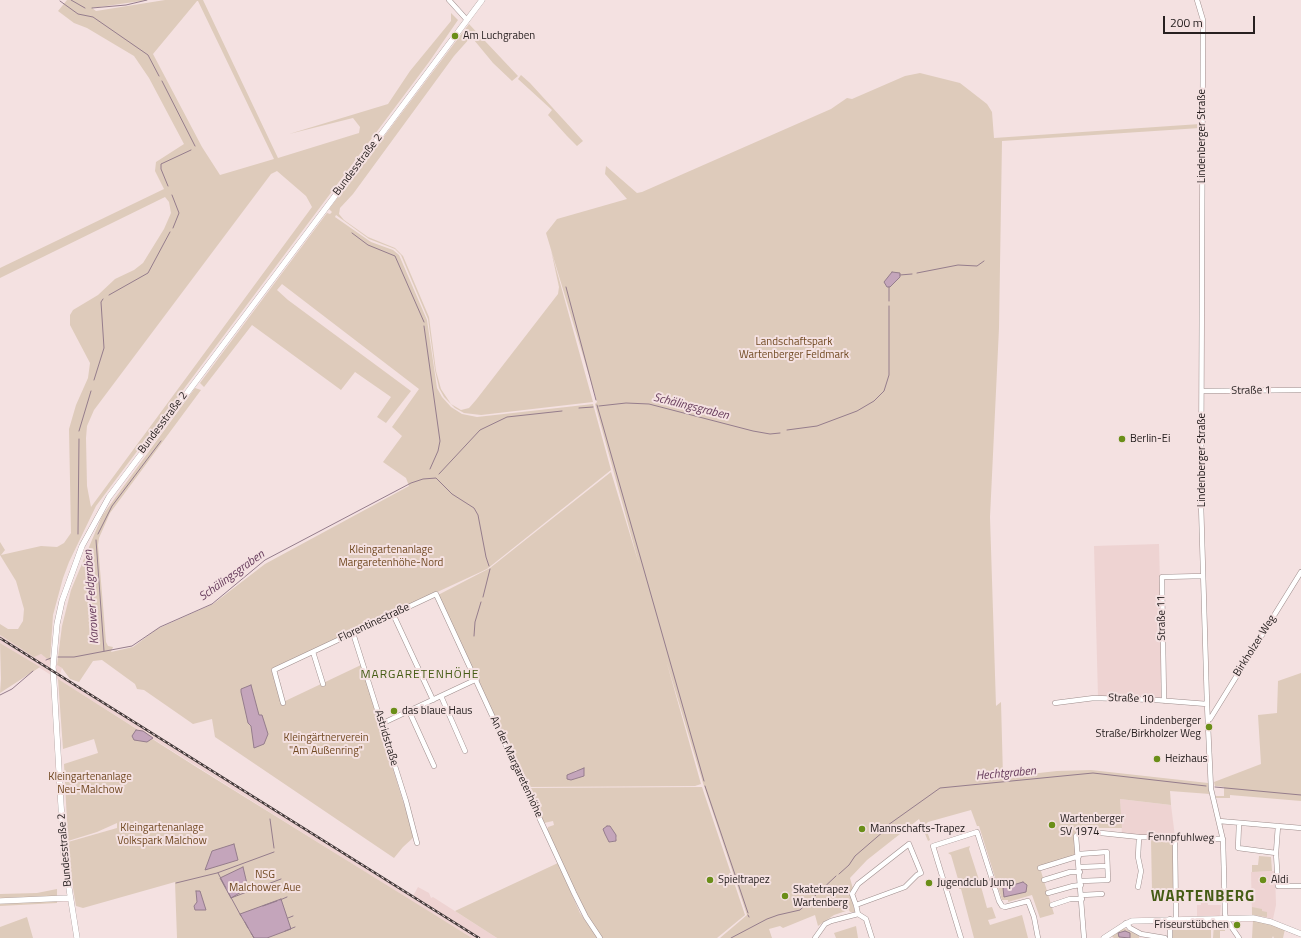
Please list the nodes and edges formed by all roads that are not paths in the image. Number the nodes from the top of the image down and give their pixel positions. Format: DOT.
graph roads {
  1 [pos="449,0"];
  2 [pos="482,0"];
  3 [pos="1197,0"];
  4 [pos="467,20"];
  5 [pos="1301,390"];
  6 [pos="1202,391"];
  7 [pos="1301,572"];
  8 [pos="1203,576"];
  9 [pos="436,594"];
  10 [pos="393,614"];
  11 [pos="353,633"];
  12 [pos="313,652"];
  13 [pos="477,680"];
  14 [pos="322,684"];
  15 [pos="441,696"];
  16 [pos="433,700"];
  17 [pos="1164,701"];
  18 [pos="283,703"];
  19 [pos="1055,703"];
  20 [pos="1207,706"];
  21 [pos="1216,710"];
  22 [pos="409,711"];
  23 [pos="1208,719"];
  24 [pos="381,724"];
  25 [pos="465,751"];
  26 [pos="434,766"];
  27 [pos="1219,822"];
  28 [pos="1239,823"];
  29 [pos="1278,826"];
  30 [pos="1301,828"];
  31 [pos="1139,837"];
  32 [pos="1175,839"];
  33 [pos="1223,839"];
  34 [pos="417,843"];
  35 [pos="1276,853"];
  36 [pos="1079,855"];
  37 [pos="1107,866"];
  38 [pos="1040,868"];
  39 [pos="1080,870"];
  40 [pos="1044,880"];
  41 [pos="1081,883"];
  42 [pos="1301,886"];
  43 [pos="1138,887"];
  44 [pos="1048,893"];
  45 [pos="1102,894"];
  46 [pos="1082,897"];
  47 [pos="69,898"];
  48 [pos="0,901"];
  49 [pos="856,905"];
  50 [pos="1052,905"];
  51 [pos="858,914"];
  52 [pos="1173,919"];
  53 [pos="1226,919"];
  54 [pos="1126,923"];
  55 [pos="1301,934"];
  56 [pos="1170,935"];
  57 [pos="1163,937"];
  58 [pos="77,938"];
  59 [pos="600,938"];
  60 [pos="815,938"];
  61 [pos="872,938"];
  62 [pos="961,938"];
  63 [pos="1038,938"];
  64 [pos="1084,938"];
  65 [pos="1104,938"];
  66 [pos="1239,938"];
  1 -- 4 [label="street"];
  2 -- 4 [label="main road, Bundesstraße 2"];
  3 -- 6 [label="street, Lindenberger Straße"];
  4 -- 47 [label="main road, Bundesstraße 2"];
  5 -- 6 [label="street, Straße 1"];
  6 -- 8 [label="street, Lindenberger Straße"];
  7 -- 21 [label="street, Birkholzer Weg"];
  8 -- 17 [label="street, Straße 11"];
  8 -- 20 [label="street, Lindenberger Straße"];
  9 -- 10 [label="street, Florentinestraße"];
  9 -- 13 [label="street, An der Margaretenhöhe"];
  10 -- 11 [label="street, Florentinestraße"];
  10 -- 16 [label="street"];
  11 -- 12 [label="street, Florentinestraße"];
  11 -- 24 [label="street, Astridstraße"];
  12 -- 14 [label="street"];
  12 -- 18 [label="street, Florentinestraße"];
  13 -- 15 [label="street"];
  13 -- 59 [label="street, An der Margaretenhöhe"];
  15 -- 16 [label="street"];
  15 -- 25 [label="street"];
  16 -- 22 [label="street"];
  17 -- 19 [label="street, Straße 10"];
  17 -- 20 [label="street, Straße 10"];
  20 -- 21 [label="street, Straße 10"];
  20 -- 23 [label="street, Lindenberger Straße"];
  21 -- 23 [label="street, Birkholzer Weg"];
  22 -- 24 [label="street"];
  22 -- 26 [label="street"];
  23 -- 27 [label="street, Lindenberger Straße"];
  24 -- 34 [label="street, Astridstraße"];
  27 -- 28 [label="street"];
  27 -- 33 [label="street, Lindenberger Straße"];
  28 -- 29 [label="street"];
  28 -- 35 [label="street"];
  29 -- 30 [label="street"];
  29 -- 35 [label="street"];
  31 -- 32 [label="street, Fennpfuhlweg"];
  31 -- 36 [label="street, Fennpfuhlweg"];
  31 -- 43 [label="street, Fennpfuhlweg"];
  32 -- 33 [label="street, Fennpfuhlweg"];
  32 -- 52 [label="street"];
  33 -- 53 [label="street, Lindenberger Straße"];
  35 -- 42 [label="street"];
  36 -- 37 [label="street"];
  36 -- 38 [label="street"];
  36 -- 39 [label="street, Fennpfuhlweg"];
  37 -- 39 [label="street"];
  37 -- 41 [label="street"];
  39 -- 40 [label="street"];
  39 -- 41 [label="street, Fennpfuhlweg"];
  41 -- 44 [label="street"];
  41 -- 46 [label="street, Fennpfuhlweg"];
  45 -- 46 [label="street"];
  46 -- 50 [label="street"];
  46 -- 64 [label="street, Fennpfuhlweg"];
  47 -- 48 [label="main road"];
  47 -- 58 [label="main road, Bundesstraße 2"];
  49 -- 49 [label="street"];
  49 -- 51 [label="street"];
  51 -- 60 [label="street"];
  51 -- 61 [label="street"];
  52 -- 53 [label="main road"];
  52 -- 54 [label="main road"];
  52 -- 56 [label="street"];
  53 -- 55 [label="main road"];
  53 -- 66 [label="street"];
  54 -- 57 [label="street"];
  54 -- 65 [label="main road"];
  56 -- 57 [label="street"];
  62 -- 63 [label="street"];
}
